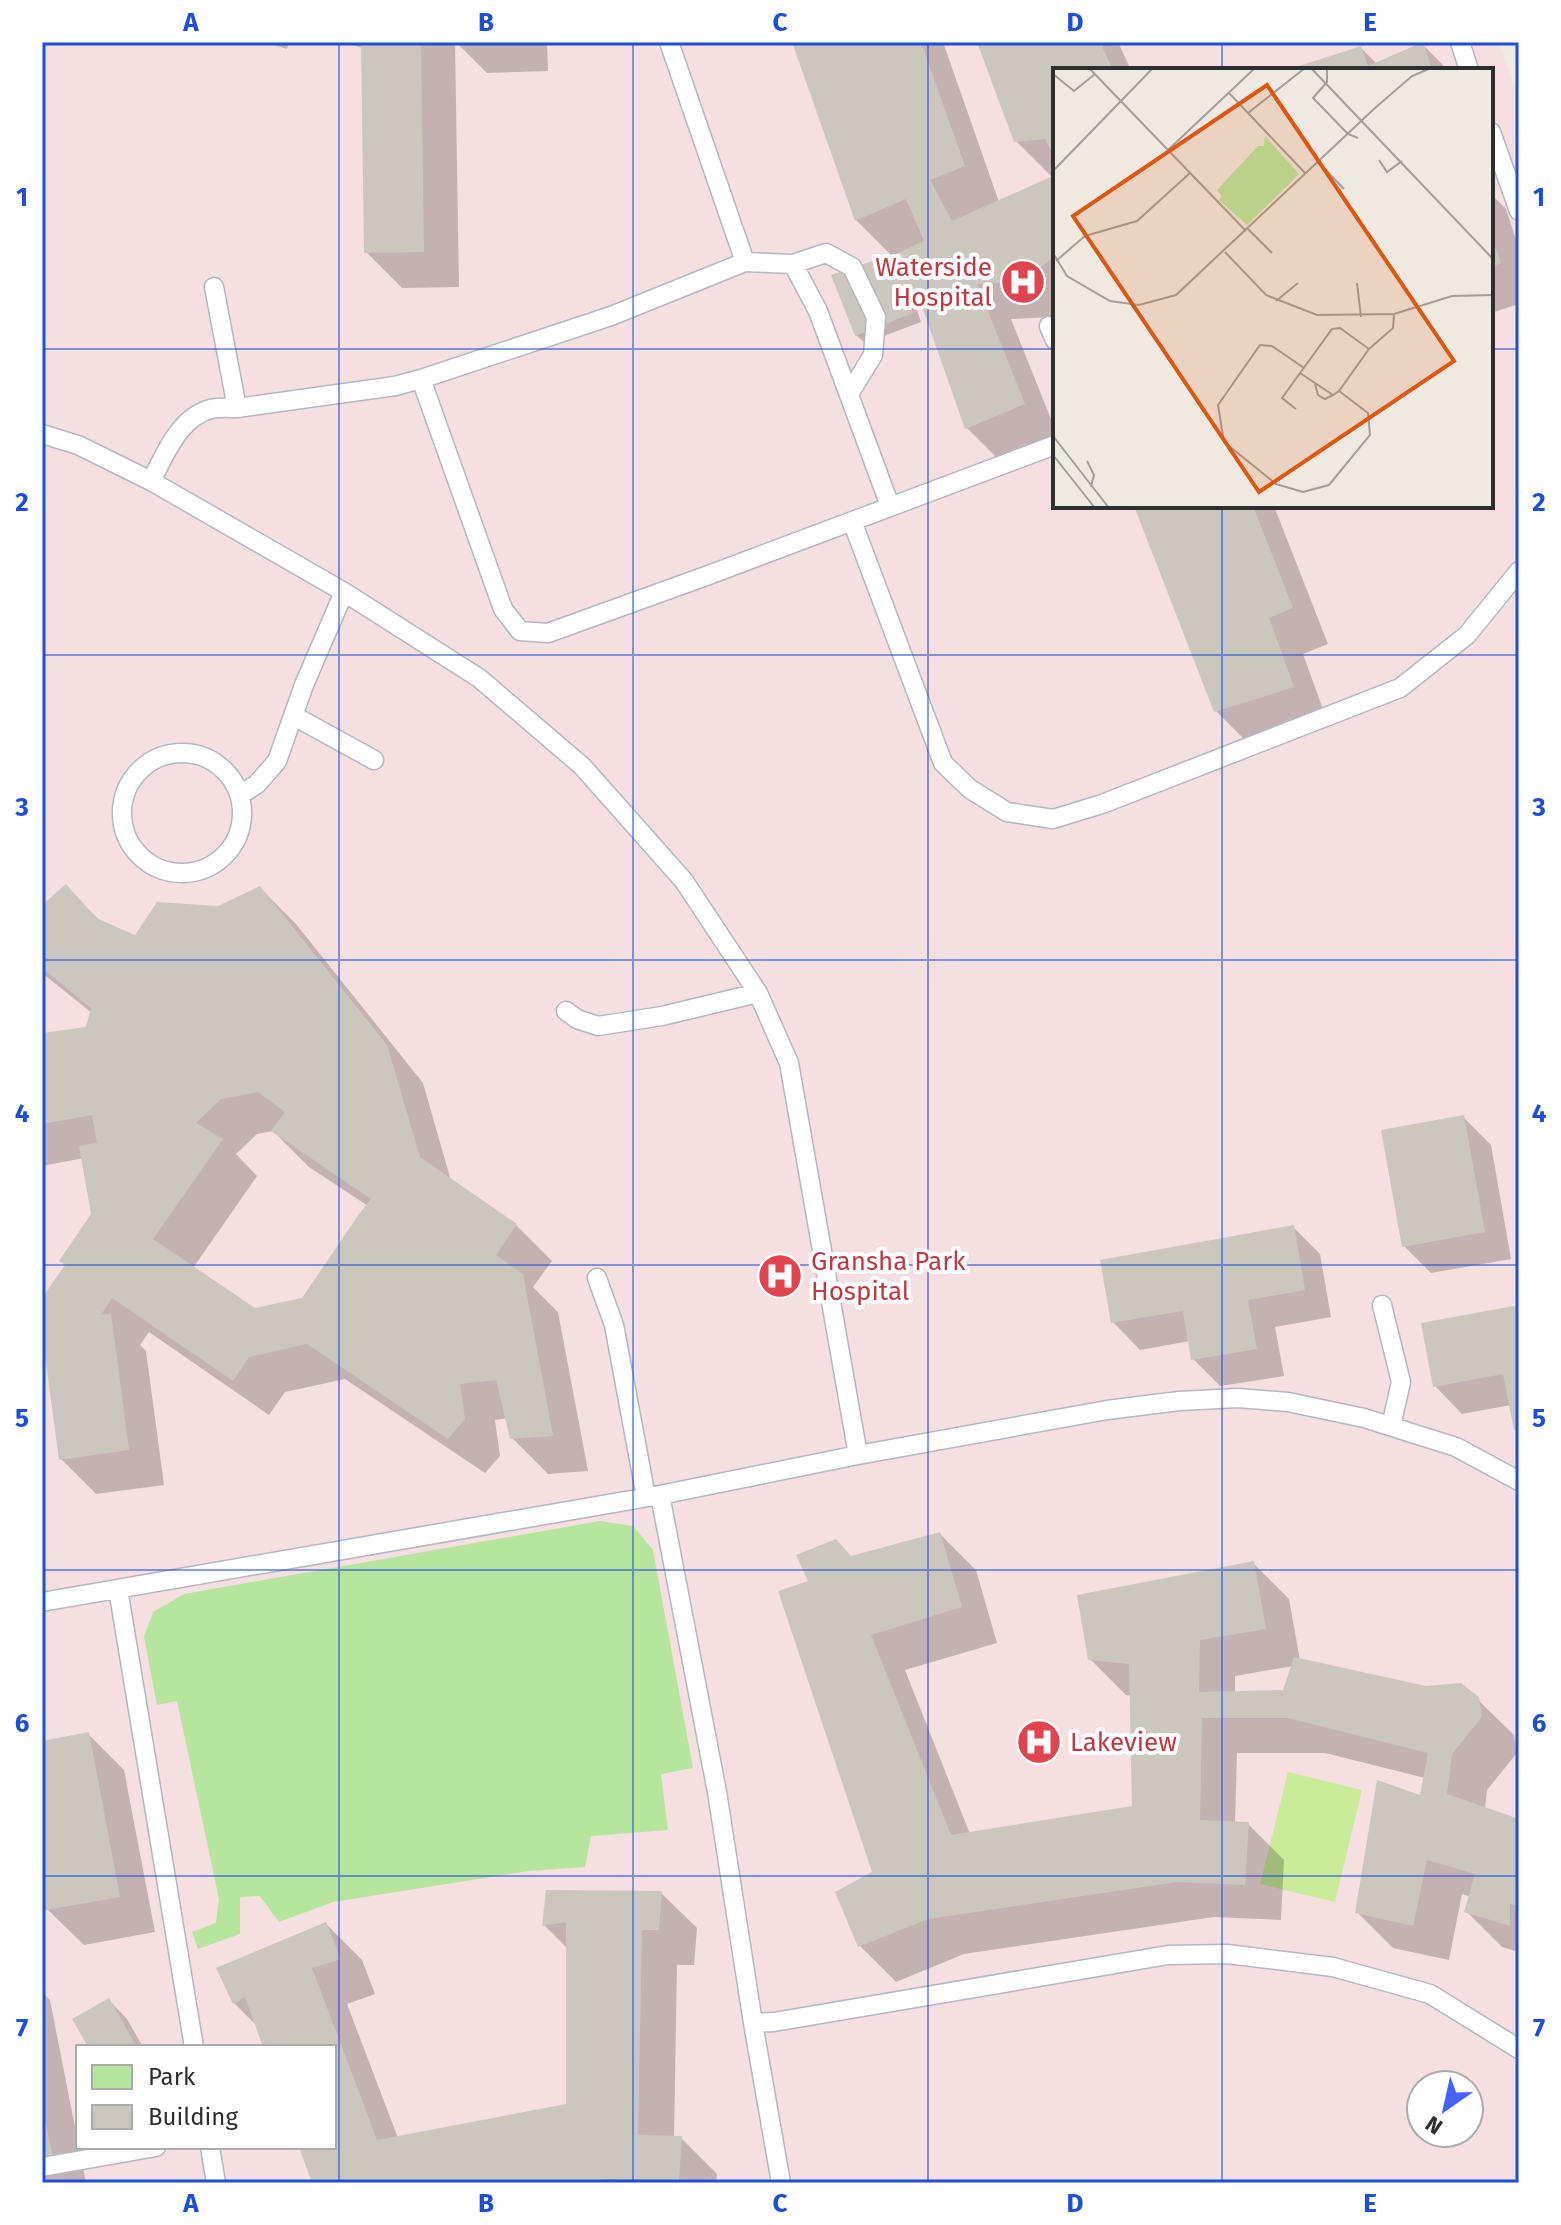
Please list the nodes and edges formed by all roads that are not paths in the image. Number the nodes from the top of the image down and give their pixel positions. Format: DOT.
graph roads {
  1 [pos="669,42"];
  2 [pos="1460,42"];
  3 [pos="1468,68"];
  4 [pos="1493,138"];
  5 [pos="1519,211"];
  6 [pos="745,262"];
  7 [pos="793,264"];
  8 [pos="214,287"];
  9 [pos="421,379"];
  10 [pos="849,394"];
  11 [pos="237,408"];
  12 [pos="42,434"];
  13 [pos="1053,446"];
  14 [pos="151,481"];
  15 [pos="890,506"];
  16 [pos="852,521"];
  17 [pos="1519,571"];
  18 [pos="344,592"];
  19 [pos="294,716"];
  20 [pos="374,760"];
  21 [pos="240,795"];
  22 [pos="758,993"];
  23 [pos="566,1011"];
  24 [pos="597,1278"];
  25 [pos="1382,1305"];
  26 [pos="1391,1426"];
  27 [pos="858,1455"];
  28 [pos="1519,1481"];
  29 [pos="653,1496"];
  30 [pos="118,1589"];
  31 [pos="42,1602"];
  32 [pos="753,2023"];
  33 [pos="194,2045"];
  34 [pos="1519,2049"];
  35 [pos="145,2149"];
  36 [pos="210,2149"];
  37 [pos="42,2167"];
  38 [pos="216,2183"];
  39 [pos="781,2183"];
  1 -- 6 [label="lane"];
  2 -- 3 [label="lane"];
  4 -- 5 [label="lane"];
  6 -- 7 [label="lane"];
  6 -- 9 [label="lane"];
  7 -- 10 [label="lane"];
  7 -- 10 [label="lane"];
  8 -- 11 [label="lane"];
  9 -- 11 [label="lane"];
  9 -- 16 [label="lane"];
  10 -- 15 [label="lane"];
  11 -- 14 [label="lane"];
  12 -- 14 [label="lane"];
  13 -- 15 [label="lane"];
  14 -- 18 [label="lane"];
  15 -- 16 [label="lane"];
  16 -- 17 [label="lane"];
  18 -- 19 [label="lane"];
  18 -- 22 [label="lane"];
  19 -- 20 [label="lane"];
  19 -- 21 [label="lane"];
  21 -- 21 [label="lane"];
  22 -- 23 [label="lane"];
  22 -- 27 [label="lane"];
  24 -- 29 [label="lane"];
  25 -- 26 [label="lane"];
  26 -- 27 [label="lane"];
  26 -- 28 [label="lane"];
  27 -- 29 [label="lane"];
  29 -- 30 [label="lane"];
  29 -- 32 [label="lane"];
  30 -- 31 [label="lane"];
  30 -- 33 [label="lane"];
  32 -- 34 [label="lane"];
  32 -- 39 [label="lane"];
  35 -- 37 [label="lane"];
  36 -- 38 [label="lane"];
}
